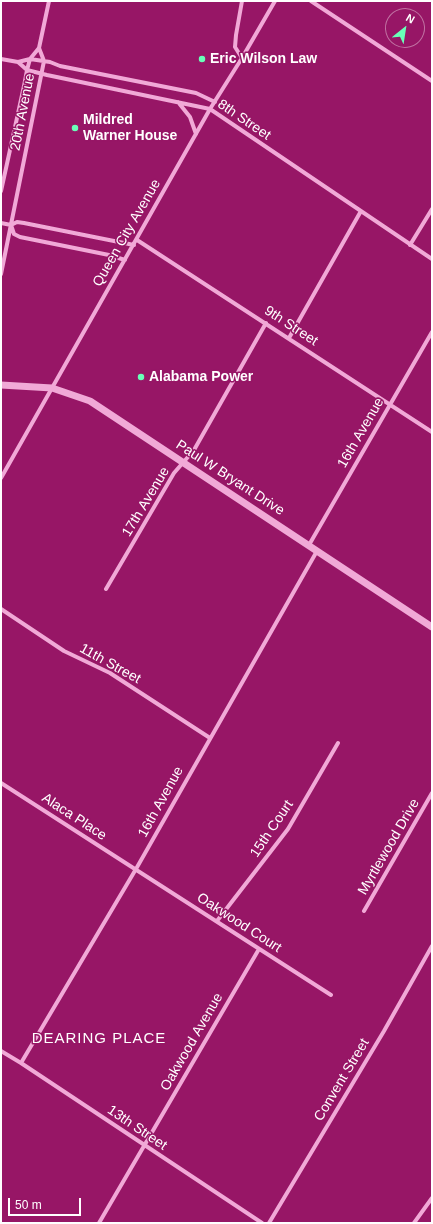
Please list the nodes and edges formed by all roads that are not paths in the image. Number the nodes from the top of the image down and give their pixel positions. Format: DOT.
graph roads {
  1 [pos="49,1"];
  2 [pos="242,1"];
  3 [pos="275,1"];
  4 [pos="311,1"];
  5 [pos="39,48"];
  6 [pos="242,58"];
  7 [pos="1,59"];
  8 [pos="30,59"];
  9 [pos="44,61"];
  10 [pos="18,62"];
  11 [pos="27,70"];
  12 [pos="41,73"];
  13 [pos="432,81"];
  14 [pos="177,102"];
  15 [pos="215,102"];
  16 [pos="210,109"];
  17 [pos="196,134"];
  18 [pos="1,191"];
  19 [pos="432,209"];
  20 [pos="361,211"];
  21 [pos="1,223"];
  22 [pos="11,225"];
  23 [pos="137,240"];
  24 [pos="134,245"];
  25 [pos="410,245"];
  26 [pos="432,259"];
  27 [pos="125,260"];
  28 [pos="1,274"];
  29 [pos="266,323"];
  30 [pos="432,332"];
  31 [pos="289,338"];
  32 [pos="1,384"];
  33 [pos="52,388"];
  34 [pos="390,404"];
  35 [pos="432,432"];
  36 [pos="183,462"];
  37 [pos="1,478"];
  38 [pos="309,546"];
  39 [pos="317,551"];
  40 [pos="106,589"];
  41 [pos="1,609"];
  42 [pos="432,627"];
  43 [pos="210,738"];
  44 [pos="338,743"];
  45 [pos="1,783"];
  46 [pos="432,793"];
  47 [pos="136,870"];
  48 [pos="364,911"];
  49 [pos="217,921"];
  50 [pos="432,946"];
  51 [pos="259,949"];
  52 [pos="330,995"];
  53 [pos="1,1051"];
  54 [pos="21,1063"];
  55 [pos="144,1146"];
  56 [pos="432,1198"];
  57 [pos="99,1223"];
  58 [pos="262,1223"];
  59 [pos="269,1223"];
  60 [pos="414,1223"];
  1 -- 5 [label="street, 20th Avenue"];
  2 -- 6 [label="street"];
  3 -- 6 [label="street, Queen City Avenue"];
  4 -- 13 [label="street"];
  5 -- 8 [label="street, 20th Avenue"];
  5 -- 9 [label="street, 20th Avenue"];
  6 -- 15 [label="street, Queen City Avenue"];
  7 -- 10 [label="street, 8th Street"];
  8 -- 9 [label="street, 8th Street"];
  8 -- 10 [label="street, 8th Street"];
  8 -- 11 [label="street, 20th Avenue"];
  9 -- 12 [label="street, 20th Avenue"];
  9 -- 15 [label="street, 8th Street"];
  10 -- 11 [label="street, 8th Street"];
  11 -- 12 [label="street, 8th Street"];
  11 -- 18 [label="street, 20th Avenue"];
  12 -- 14 [label="street, 8th Street"];
  12 -- 22 [label="street, 20th Avenue"];
  14 -- 16 [label="street, 8th Street"];
  14 -- 17 [label="street"];
  15 -- 16 [label="street, Queen City Avenue"];
  16 -- 17 [label="street, Queen City Avenue"];
  16 -- 20 [label="street, 8th Street"];
  17 -- 23 [label="street, Queen City Avenue"];
  19 -- 25 [label="street"];
  20 -- 25 [label="street, 8th Street"];
  20 -- 31 [label="street"];
  21 -- 22 [label="street"];
  22 -- 24 [label="street"];
  22 -- 27 [label="street"];
  22 -- 28 [label="street, 20th Avenue"];
  23 -- 24 [label="street, Queen City Avenue"];
  23 -- 29 [label="street, 9th Street"];
  24 -- 27 [label="street, Queen City Avenue"];
  25 -- 26 [label="street, 8th Street"];
  27 -- 33 [label="street, Queen City Avenue"];
  29 -- 31 [label="street, 9th Street"];
  29 -- 36 [label="street, 17th Avenue"];
  30 -- 34 [label="street, 16th Avenue"];
  31 -- 34 [label="street, 9th Street"];
  32 -- 33 [label="street, Paul W Bryant Drive"];
  33 -- 36 [label="street, Paul W Bryant Drive"];
  33 -- 37 [label="street, Queen City Avenue"];
  34 -- 35 [label="street, 9th Street"];
  34 -- 38 [label="street, 16th Avenue"];
  36 -- 38 [label="street, Paul W Bryant Drive"];
  36 -- 40 [label="street, 17th Avenue"];
  38 -- 39 [label="street, Paul W Bryant Drive"];
  39 -- 42 [label="street, Paul W Bryant Drive"];
  39 -- 43 [label="street, 16th Avenue"];
  41 -- 43 [label="street, 11th Street"];
  43 -- 47 [label="street, 16th Avenue"];
  44 -- 49 [label="street, 15th Court"];
  45 -- 47 [label="street, Alaca Place"];
  46 -- 48 [label="street, Myrtlewood Drive"];
  47 -- 49 [label="street, Oakwood Court"];
  47 -- 54 [label="street, 16th Avenue"];
  49 -- 51 [label="street, Oakwood Court"];
  50 -- 59 [label="street, Convent Street"];
  51 -- 52 [label="street, Oakwood Court"];
  51 -- 55 [label="street, Oakwood Avenue"];
  53 -- 54 [label="street, 13th Street"];
  54 -- 55 [label="street, 13th Street"];
  55 -- 57 [label="street, Oakwood Avenue"];
  55 -- 58 [label="street, 13th Street"];
  56 -- 60 [label="street"];
}
